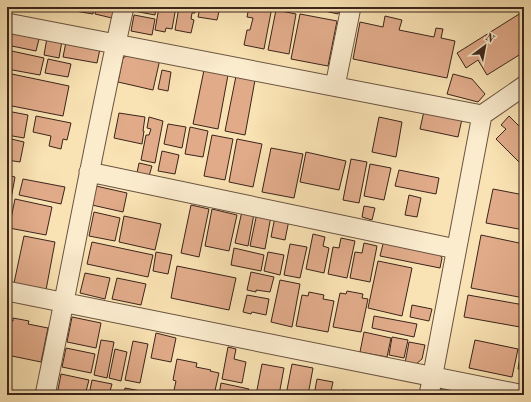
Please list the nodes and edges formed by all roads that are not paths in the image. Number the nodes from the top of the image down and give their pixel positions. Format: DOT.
graph roads {
  1 [pos="124,7"];
  2 [pos="352,7"];
  3 [pos="7,23"];
  4 [pos="116,44"];
  5 [pos="335,86"];
  6 [pos="524,86"];
  7 [pos="482,115"];
  8 [pos="89,172"];
  9 [pos="456,249"];
  10 [pos="7,291"];
  11 [pos="64,302"];
  12 [pos="430,386"];
  13 [pos="45,395"];
  14 [pos="524,395"];
  1 -- 4 [label="street"];
  2 -- 5 [label="street"];
  3 -- 4 [label="street"];
  4 -- 5 [label="street"];
  4 -- 8 [label="street"];
  5 -- 7 [label="street"];
  6 -- 7 [label="street"];
  7 -- 9 [label="street"];
  8 -- 9 [label="street"];
  8 -- 11 [label="street"];
  9 -- 12 [label="street"];
  10 -- 11 [label="street"];
  11 -- 12 [label="street"];
  11 -- 13 [label="street"];
  12 -- 14 [label="street"];
}
